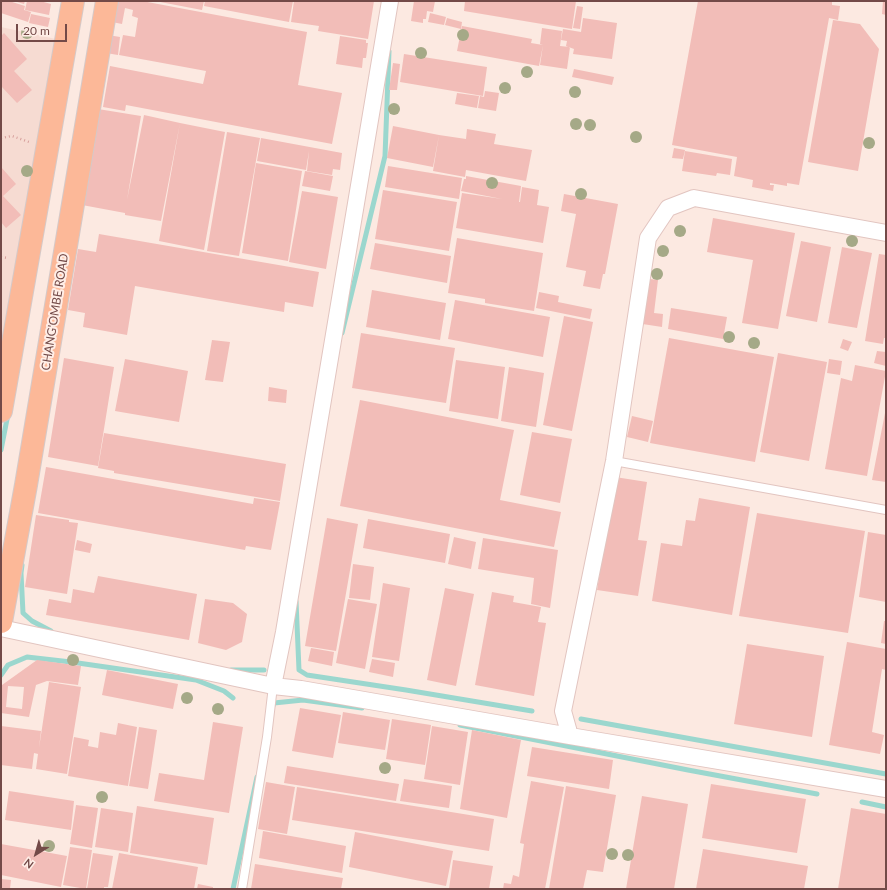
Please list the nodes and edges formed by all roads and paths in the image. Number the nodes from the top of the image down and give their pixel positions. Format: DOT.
graph roads {
  1 [pos="73,1"];
  2 [pos="107,1"];
  3 [pos="390,1"];
  4 [pos="886,233"];
  5 [pos="1,411"];
  6 [pos="614,461"];
  7 [pos="886,510"];
  8 [pos="1,622"];
  9 [pos="1,628"];
  10 [pos="272,686"];
  11 [pos="570,736"];
  12 [pos="886,789"];
  13 [pos="242,889"];
  1 -- 5 [label="main road"];
  2 -- 8 [label="main road, CHANG'OMBE ROAD"];
  3 -- 10 [label="street"];
  4 -- 6 [label="street"];
  6 -- 7 [label="lane"];
  6 -- 11 [label="street"];
  9 -- 10 [label="street"];
  10 -- 11 [label="street"];
  10 -- 13 [label="lane"];
  11 -- 12 [label="street"];
}
